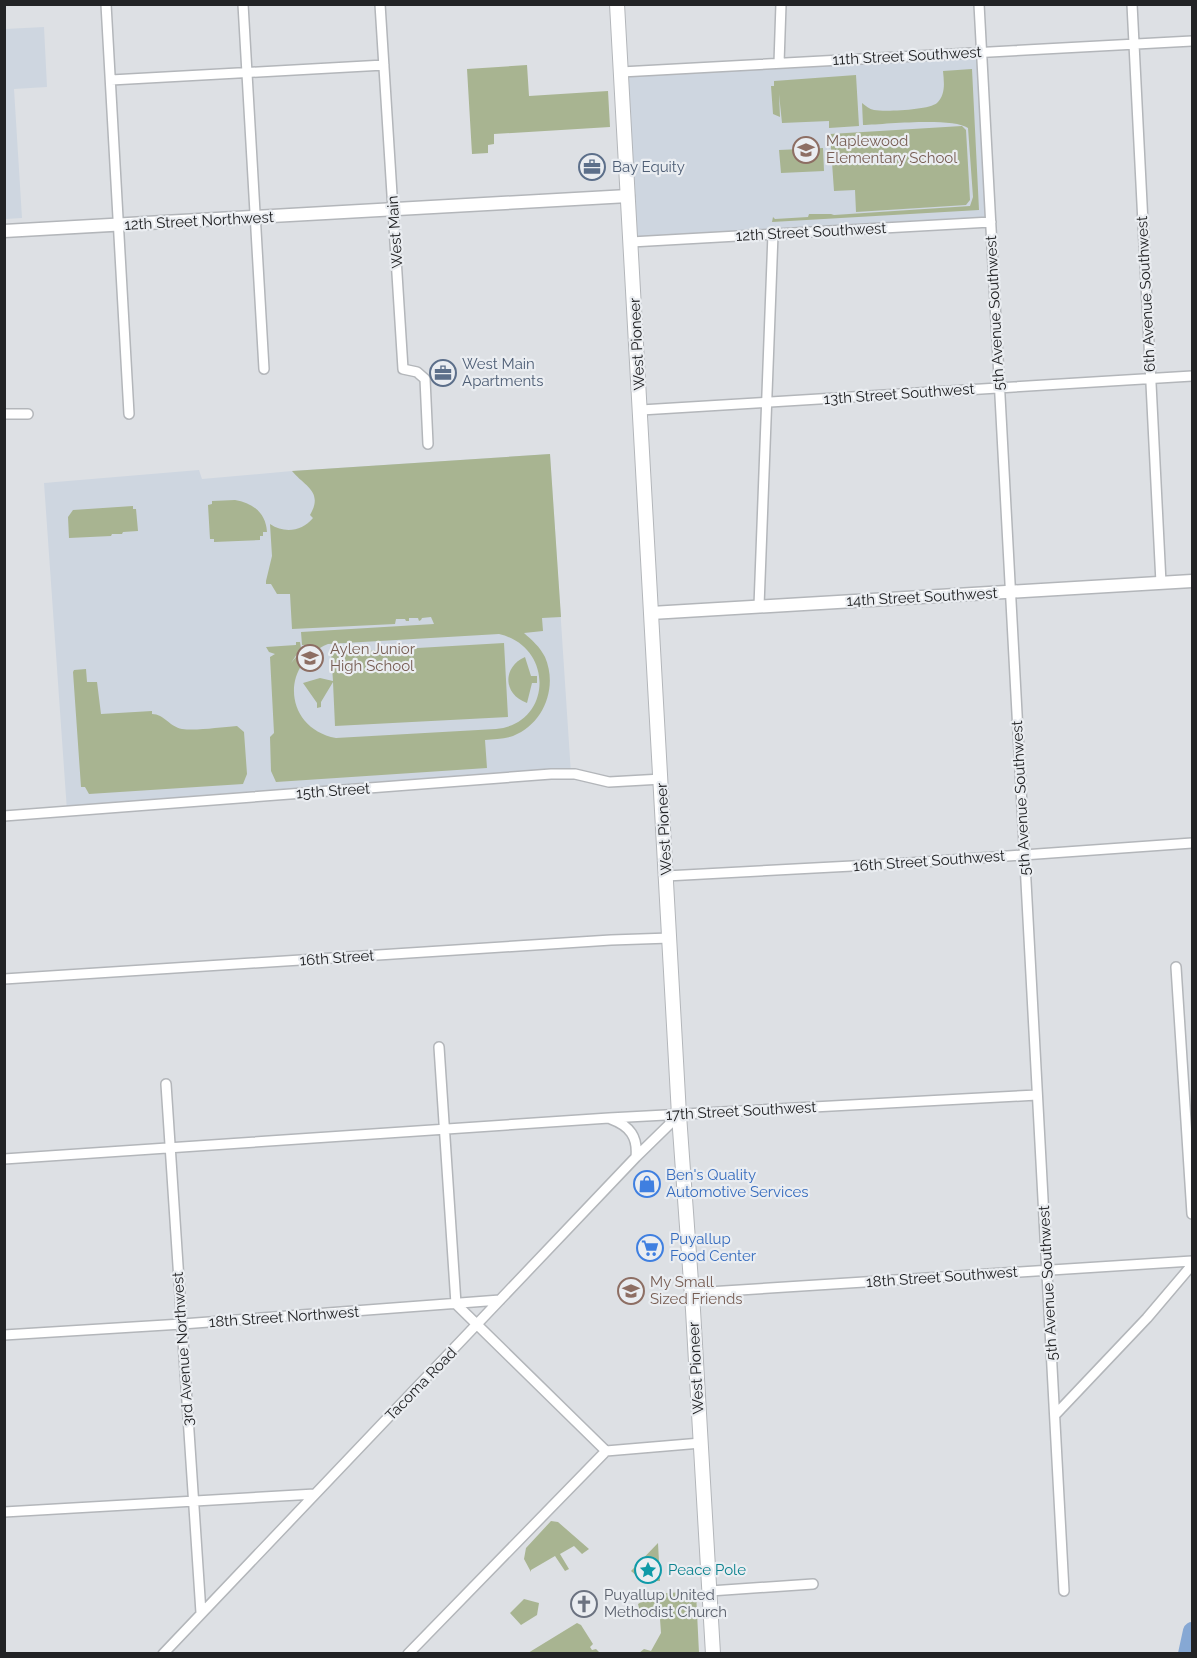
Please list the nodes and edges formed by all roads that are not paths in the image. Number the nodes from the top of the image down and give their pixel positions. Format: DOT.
graph roads {
  1 [pos="106,4"];
  2 [pos="243,4"];
  3 [pos="380,4"];
  4 [pos="617,4"];
  5 [pos="781,4"];
  6 [pos="978,4"];
  7 [pos="1132,4"];
  8 [pos="1192,41"];
  9 [pos="1134,44"];
  10 [pos="981,51"];
  11 [pos="779,63"];
  12 [pos="384,65"];
  13 [pos="621,72"];
  14 [pos="247,73"];
  15 [pos="111,80"];
  16 [pos="628,196"];
  17 [pos="393,209"];
  18 [pos="256,218"];
  19 [pos="991,222"];
  20 [pos="119,225"];
  21 [pos="4,231"];
  22 [pos="773,234"];
  23 [pos="631,243"];
  24 [pos="264,369"];
  25 [pos="1192,376"];
  26 [pos="1150,379"];
  27 [pos="999,388"];
  28 [pos="767,402"];
  29 [pos="641,410"];
  30 [pos="4,414"];
  31 [pos="28,414"];
  32 [pos="129,414"];
  33 [pos="428,444"];
  34 [pos="1192,581"];
  35 [pos="1161,583"];
  36 [pos="1010,592"];
  37 [pos="759,606"];
  38 [pos="651,613"];
  39 [pos="662,779"];
  40 [pos="4,816"];
  41 [pos="1192,843"];
  42 [pos="1024,854"];
  43 [pos="666,876"];
  44 [pos="670,938"];
  45 [pos="1176,967"];
  46 [pos="4,980"];
  47 [pos="440,1047"];
  48 [pos="166,1084"];
  49 [pos="1037,1095"];
  50 [pos="679,1114"];
  51 [pos="609,1118"];
  52 [pos="445,1130"];
  53 [pos="170,1148"];
  54 [pos="636,1158"];
  55 [pos="4,1159"];
  56 [pos="1192,1214"];
  57 [pos="1192,1263"];
  58 [pos="1047,1270"];
  59 [pos="692,1293"];
  60 [pos="500,1300"];
  61 [pos="456,1304"];
  62 [pos="182,1324"];
  63 [pos="476,1326"];
  64 [pos="4,1335"];
  65 [pos="1055,1415"];
  66 [pos="701,1443"];
  67 [pos="606,1451"];
  68 [pos="315,1494"];
  69 [pos="193,1502"];
  70 [pos="4,1512"];
  71 [pos="813,1584"];
  72 [pos="710,1591"];
  73 [pos="1064,1591"];
  74 [pos="201,1613"];
  75 [pos="163,1653"];
  76 [pos="408,1653"];
  77 [pos="713,1653"];
  1 -- 15 [label="street"];
  2 -- 14 [label="street"];
  3 -- 12 [label="street, West Main"];
  4 -- 13 [label="main road, West Pioneer"];
  5 -- 11 [label="street"];
  6 -- 10 [label="street, 5th Avenue Southwest"];
  7 -- 9 [label="street, 6th Avenue Southwest"];
  8 -- 9 [label="street, 11th Street Southwest"];
  9 -- 10 [label="street, 11th Street Southwest"];
  9 -- 26 [label="street, 6th Avenue Southwest"];
  10 -- 11 [label="street, 11th Street Southwest"];
  10 -- 19 [label="street, 5th Avenue Southwest"];
  11 -- 13 [label="street, 11th Street Southwest"];
  12 -- 14 [label="street"];
  12 -- 17 [label="street, West Main"];
  13 -- 16 [label="main road, West Pioneer"];
  14 -- 15 [label="street"];
  14 -- 18 [label="street"];
  15 -- 20 [label="street"];
  16 -- 17 [label="street"];
  16 -- 23 [label="main road, West Pioneer"];
  17 -- 18 [label="street, 12th Street Northwest"];
  17 -- 33 [label="street, West Main"];
  18 -- 20 [label="street, 12th Street Northwest"];
  18 -- 24 [label="street"];
  19 -- 22 [label="street, 12th Street Southwest"];
  19 -- 27 [label="street, 5th Avenue Southwest"];
  20 -- 21 [label="street, 12th Street Northwest"];
  20 -- 32 [label="street"];
  22 -- 23 [label="street, 12th Street Southwest"];
  22 -- 28 [label="street"];
  23 -- 29 [label="main road, West Pioneer"];
  25 -- 26 [label="street, 13th Street Southwest"];
  26 -- 27 [label="street, 13th Street Southwest"];
  26 -- 35 [label="street, 6th Avenue Southwest"];
  27 -- 28 [label="street, 13th Street Southwest"];
  27 -- 36 [label="street, 5th Avenue Southwest"];
  28 -- 29 [label="street, 13th Street Southwest"];
  28 -- 37 [label="street"];
  29 -- 38 [label="main road, West Pioneer"];
  30 -- 31 [label="street"];
  34 -- 35 [label="street, 14th Street Southwest"];
  35 -- 36 [label="street, 14th Street Southwest"];
  36 -- 37 [label="street, 14th Street Southwest"];
  36 -- 42 [label="street, 5th Avenue Southwest"];
  37 -- 38 [label="street, 14th Street Southwest"];
  38 -- 39 [label="main road, West Pioneer"];
  39 -- 40 [label="street, 15th Street"];
  39 -- 43 [label="main road, West Pioneer"];
  41 -- 42 [label="street, 16th Street Southwest"];
  42 -- 43 [label="street, 16th Street Southwest"];
  42 -- 49 [label="street, 5th Avenue Southwest"];
  43 -- 44 [label="main road, West Pioneer"];
  44 -- 46 [label="street, 16th Street"];
  44 -- 50 [label="main road, West Pioneer"];
  45 -- 56 [label="street"];
  47 -- 52 [label="street"];
  48 -- 53 [label="street, 3rd Avenue Northwest"];
  49 -- 50 [label="street, 17th Street Southwest"];
  49 -- 58 [label="street, 5th Avenue Southwest"];
  50 -- 51 [label="street, 17th Street Southwest"];
  50 -- 54 [label="street, Tacoma Road"];
  50 -- 59 [label="main road, West Pioneer"];
  51 -- 52 [label="street, 17th Street Southwest"];
  51 -- 54 [label="street"];
  52 -- 53 [label="street, 17th Street Southwest"];
  52 -- 61 [label="street"];
  53 -- 55 [label="street, 17th Street Southwest"];
  53 -- 62 [label="street, 3rd Avenue Northwest"];
  54 -- 60 [label="street, Tacoma Road"];
  57 -- 58 [label="street, 18th Street Southwest"];
  57 -- 65 [label="street"];
  58 -- 59 [label="street, 18th Street Southwest"];
  58 -- 65 [label="street, 5th Avenue Southwest"];
  59 -- 66 [label="main road, West Pioneer"];
  60 -- 61 [label="street, 18th Street Northwest"];
  60 -- 63 [label="street, Tacoma Road"];
  61 -- 62 [label="street, 18th Street Northwest"];
  61 -- 63 [label="street"];
  62 -- 64 [label="street, 18th Street Northwest"];
  62 -- 69 [label="street, 3rd Avenue Northwest"];
  63 -- 67 [label="street"];
  63 -- 68 [label="street, Tacoma Road"];
  65 -- 73 [label="street, 5th Avenue Southwest"];
  66 -- 67 [label="street"];
  66 -- 72 [label="main road, West Pioneer"];
  67 -- 76 [label="street"];
  68 -- 69 [label="street"];
  68 -- 74 [label="street, Tacoma Road"];
  69 -- 70 [label="street"];
  69 -- 74 [label="street, 3rd Avenue Northwest"];
  71 -- 72 [label="street"];
  72 -- 77 [label="main road, West Pioneer"];
  74 -- 75 [label="street, Tacoma Road"];
}
